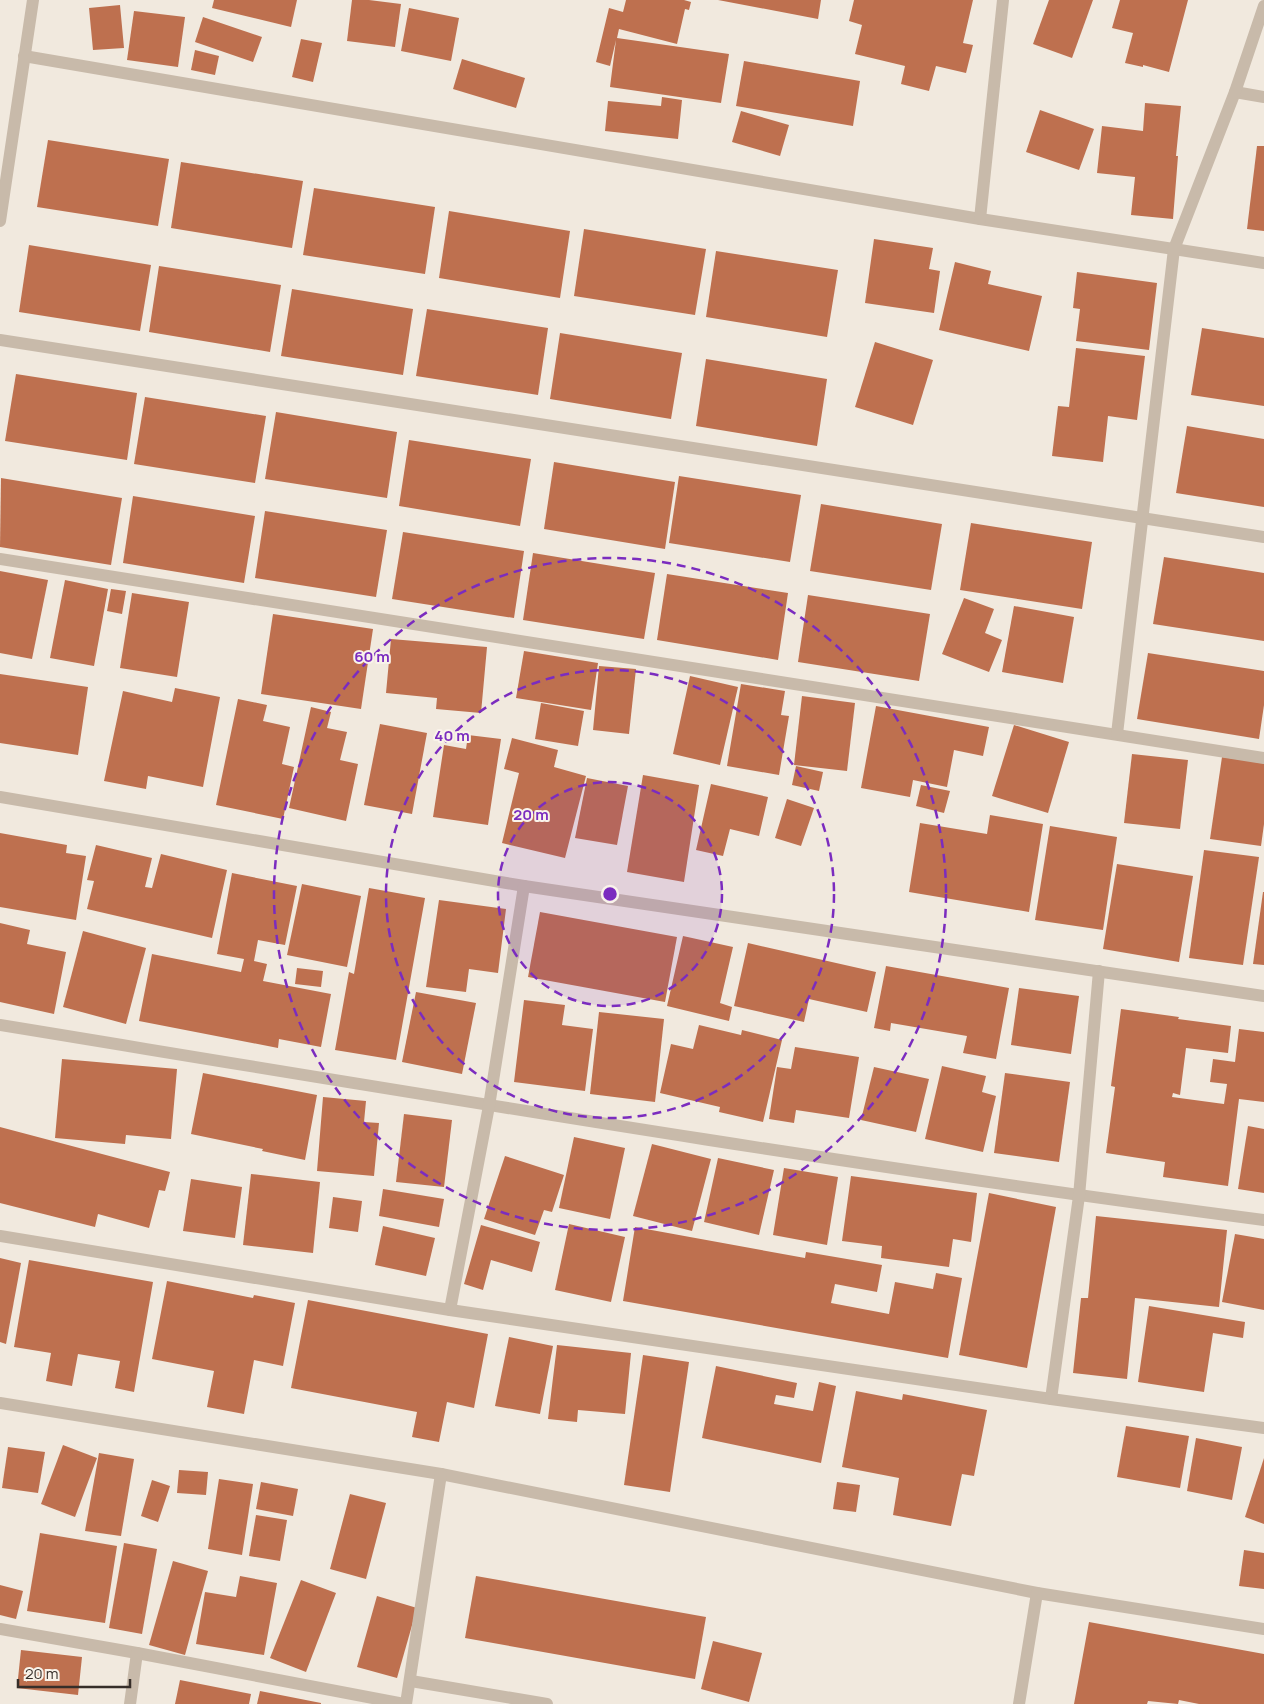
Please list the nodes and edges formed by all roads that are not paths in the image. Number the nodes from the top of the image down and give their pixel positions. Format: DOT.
graph roads {
  1 [pos="33,0"];
  2 [pos="1003,0"];
  3 [pos="1264,6"];
  4 [pos="24,56"];
  5 [pos="1235,92"];
  6 [pos="1264,97"];
  7 [pos="980,219"];
  8 [pos="0,221"];
  9 [pos="1174,249"];
  10 [pos="1264,263"];
  11 [pos="0,340"];
  12 [pos="1142,517"];
  13 [pos="1264,537"];
  14 [pos="0,559"];
  15 [pos="1117,734"];
  16 [pos="1264,758"];
  17 [pos="0,798"];
  18 [pos="524,886"];
  19 [pos="1099,971"];
  20 [pos="1264,996"];
  21 [pos="0,1025"];
  22 [pos="489,1106"];
  23 [pos="1080,1196"];
  24 [pos="1264,1220"];
  25 [pos="0,1236"];
  26 [pos="450,1310"];
  27 [pos="1051,1399"];
  28 [pos="0,1404"];
  29 [pos="1264,1428"];
  30 [pos="441,1474"];
  31 [pos="1037,1594"];
  32 [pos="0,1629"];
  33 [pos="1264,1629"];
  34 [pos="137,1653"];
  35 [pos="411,1681"];
  36 [pos="130,1704"];
  37 [pos="405,1704"];
  38 [pos="547,1704"];
  39 [pos="1019,1704"];
  1 -- 4 [label="street"];
  2 -- 7 [label="street"];
  3 -- 5 [label="street"];
  4 -- 7 [label="street"];
  4 -- 8 [label="street"];
  5 -- 6 [label="street"];
  5 -- 9 [label="street"];
  7 -- 9 [label="street"];
  9 -- 10 [label="street"];
  9 -- 12 [label="street"];
  11 -- 12 [label="street"];
  12 -- 13 [label="street"];
  12 -- 15 [label="street"];
  14 -- 15 [label="street"];
  15 -- 16 [label="street"];
  17 -- 18 [label="street"];
  18 -- 19 [label="street"];
  18 -- 22 [label="street"];
  19 -- 20 [label="street"];
  19 -- 23 [label="street"];
  21 -- 22 [label="street"];
  22 -- 23 [label="street"];
  22 -- 26 [label="street"];
  23 -- 24 [label="street"];
  23 -- 27 [label="street"];
  25 -- 26 [label="street"];
  26 -- 27 [label="street"];
  27 -- 29 [label="street"];
  28 -- 30 [label="street"];
  30 -- 31 [label="street"];
  30 -- 35 [label="street"];
  31 -- 33 [label="street"];
  31 -- 39 [label="street"];
  32 -- 34 [label="street"];
  34 -- 36 [label="street"];
  34 -- 37 [label="street"];
  35 -- 37 [label="street"];
  35 -- 38 [label="street"];
}
